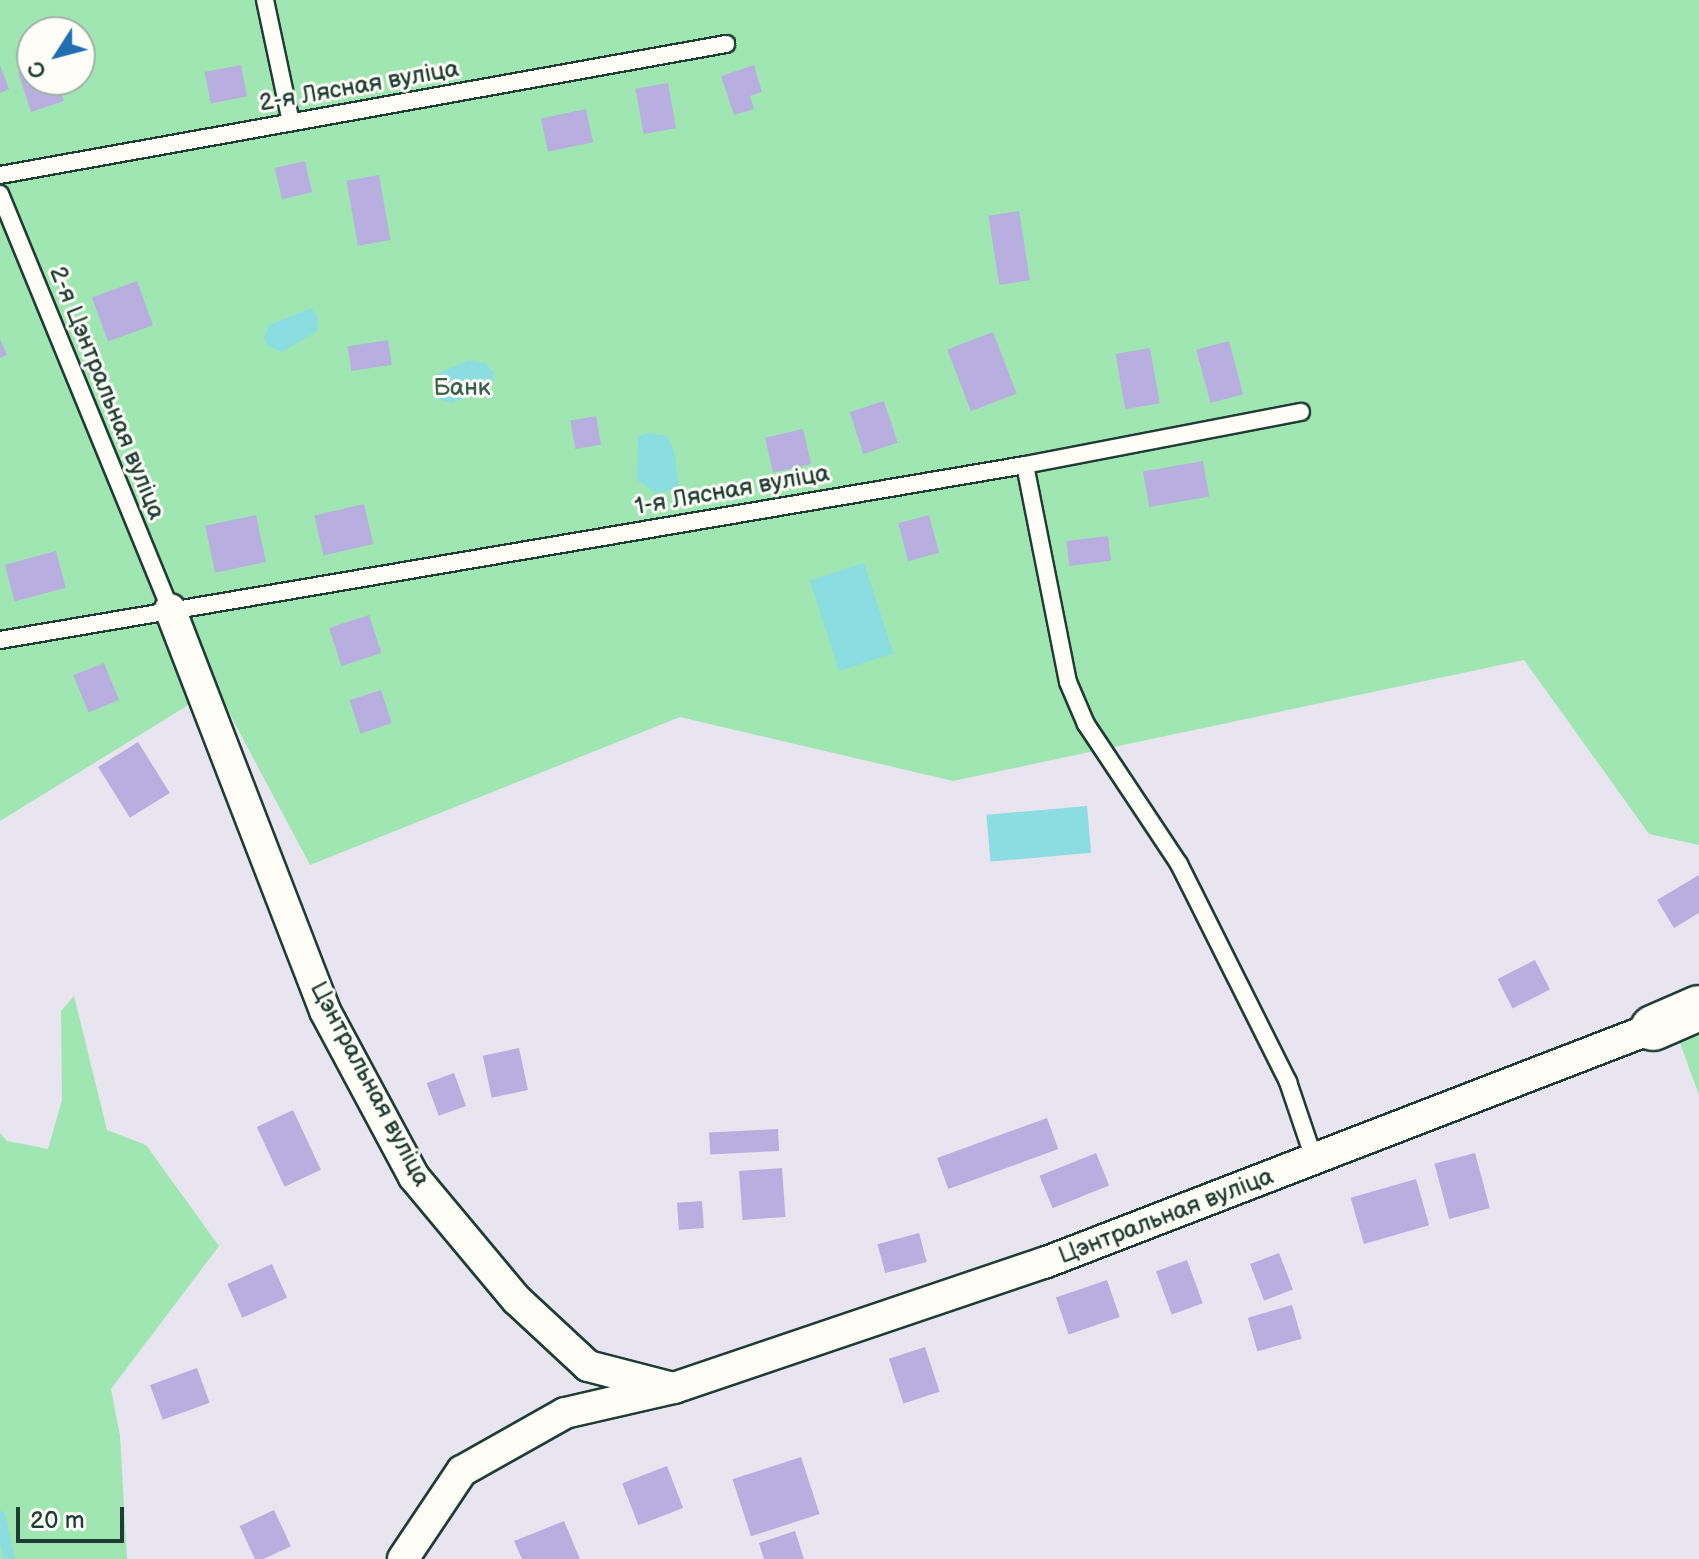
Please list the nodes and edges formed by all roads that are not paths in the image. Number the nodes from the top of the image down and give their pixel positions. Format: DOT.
graph roads {
  1 [pos="265,0"];
  2 [pos="726,44"];
  3 [pos="291,122"];
  4 [pos="0,175"];
  5 [pos="0,194"];
  6 [pos="1301,412"];
  7 [pos="1025,465"];
  8 [pos="170,609"];
  9 [pos="0,640"];
  10 [pos="1699,1008"];
  11 [pos="1653,1028"];
  12 [pos="1314,1159"];
  13 [pos="674,1388"];
  14 [pos="403,1559"];
  1 -- 3 [label="lane"];
  2 -- 3 [label="lane, 2-я Лясная вуліца"];
  3 -- 4 [label="lane, 2-я Лясная вуліца"];
  5 -- 8 [label="lane, 2-я Цэнтральная вуліца"];
  6 -- 7 [label="lane, 1-я Лясная вуліца"];
  7 -- 8 [label="lane, 1-я Лясная вуліца"];
  7 -- 12 [label="lane"];
  8 -- 9 [label="lane, 1-я Лясная вуліца"];
  8 -- 13 [label="street, Цэнтральная вуліца"];
  10 -- 11 [label="street"];
  11 -- 12 [label="street, Цэнтральная вуліца"];
  12 -- 13 [label="street, Цэнтральная вуліца"];
  13 -- 14 [label="street, Цэнтральная вуліца"];
}
